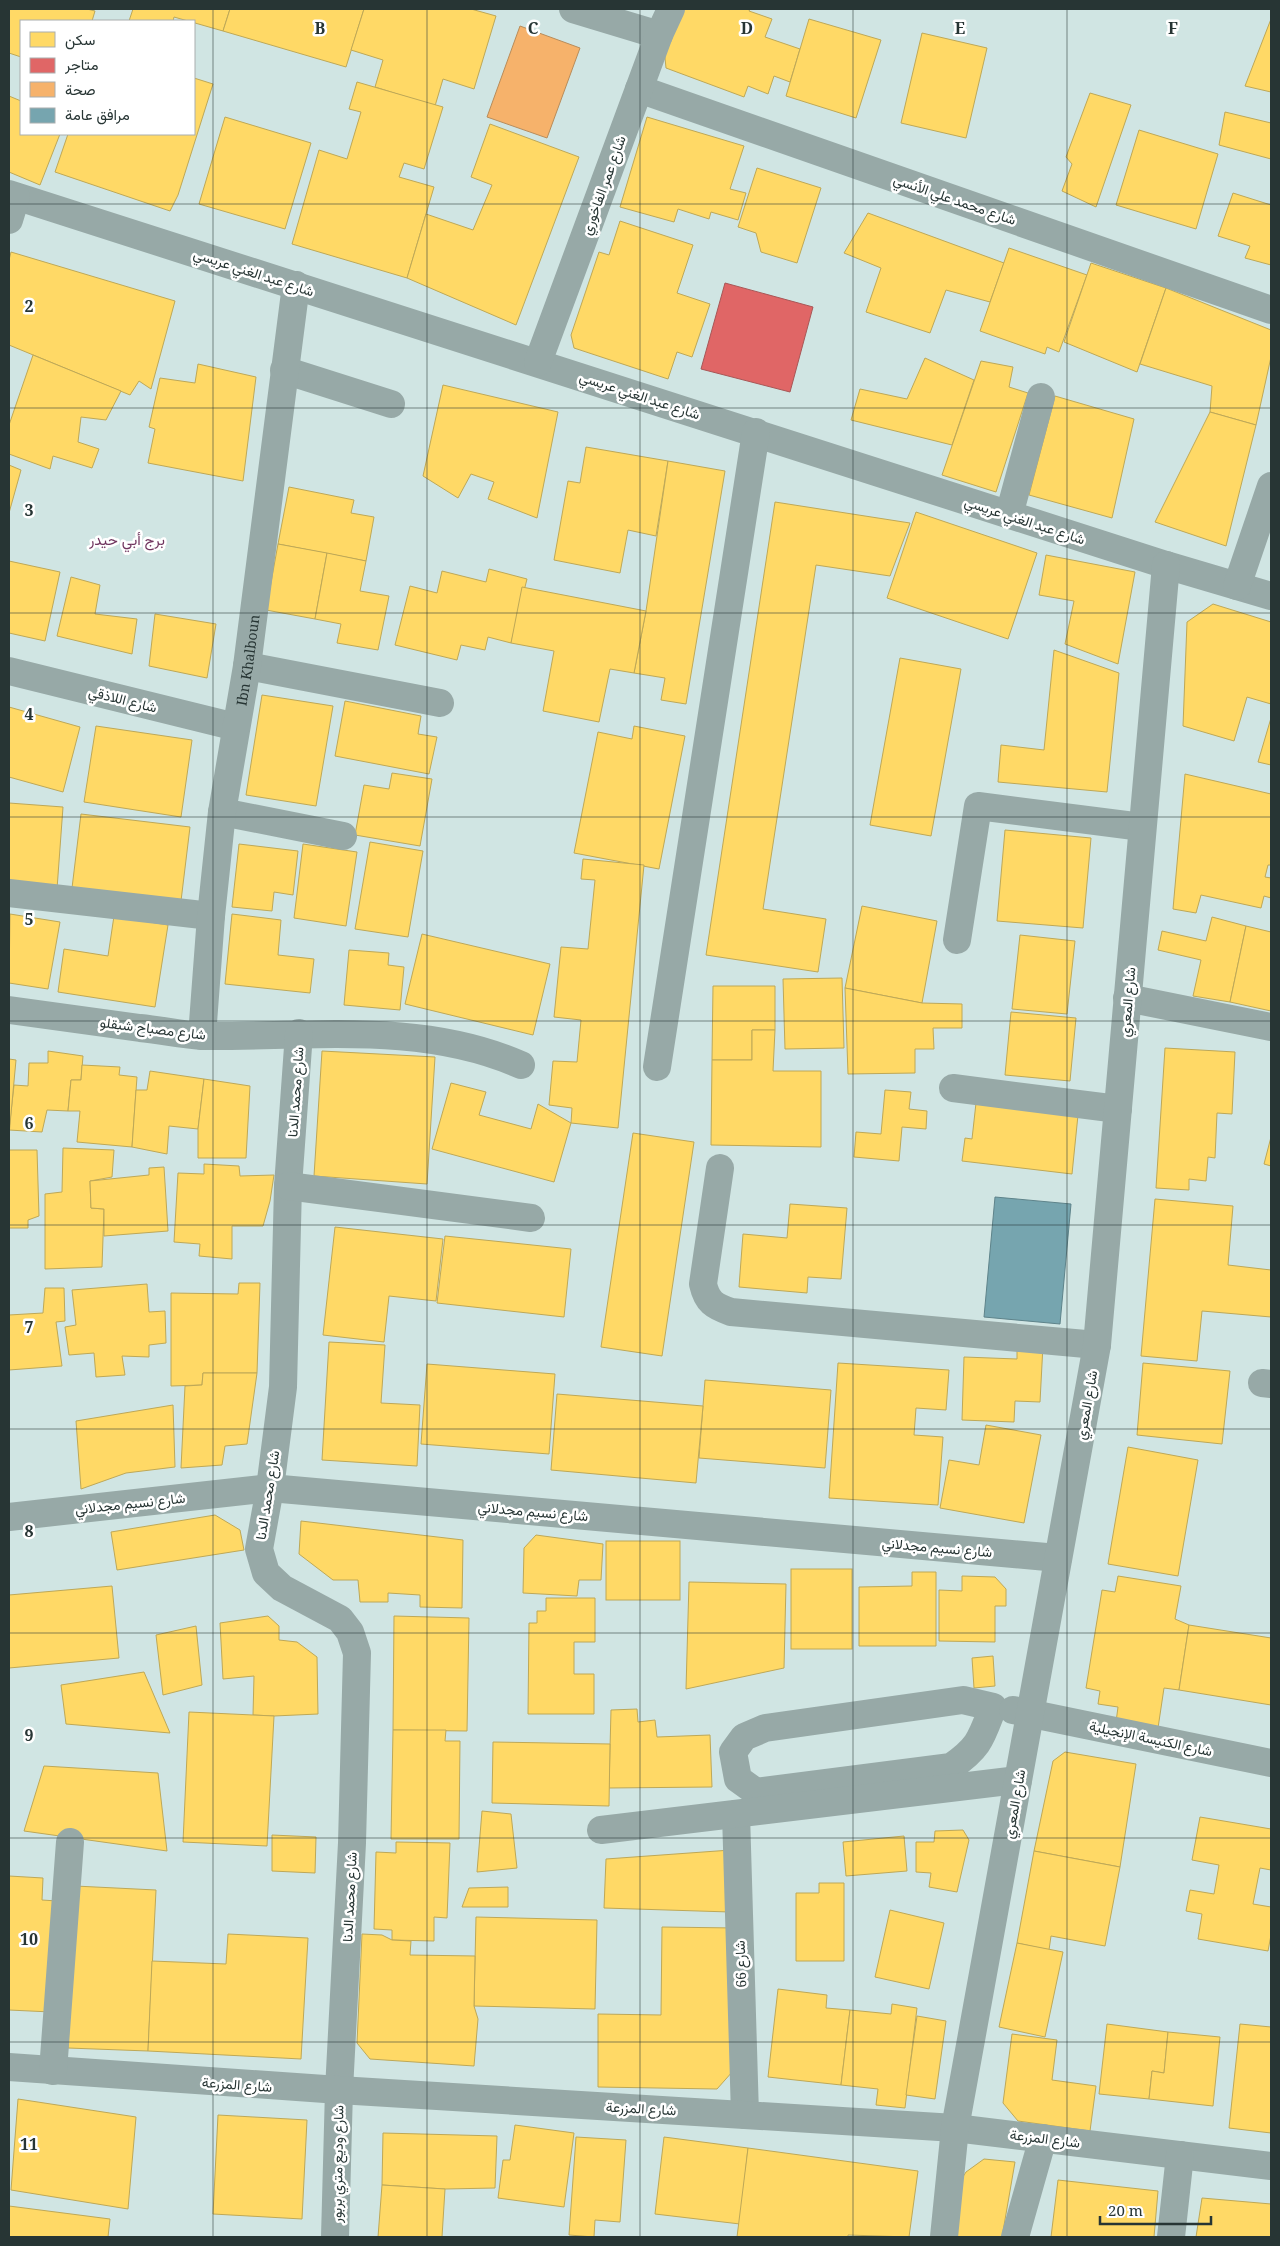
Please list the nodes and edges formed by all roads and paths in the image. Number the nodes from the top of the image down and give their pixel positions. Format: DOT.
graph roads {
  1 [pos="573,9"];
  2 [pos="670,9"];
  3 [pos="659,35"];
  4 [pos="639,89"];
  5 [pos="11,204"];
  6 [pos="296,285"];
  7 [pos="1271,310"];
  8 [pos="538,362"];
  9 [pos="284,370"];
  10 [pos="1041,397"];
  11 [pos="391,404"];
  12 [pos="756,432"];
  13 [pos="1271,486"];
  14 [pos="1009,515"];
  15 [pos="1166,565"];
  16 [pos="1237,586"];
  17 [pos="1271,596"];
  18 [pos="247,666"];
  19 [pos="9,671"];
  20 [pos="440,703"];
  21 [pos="236,727"];
  22 [pos="222,812"];
  23 [pos="1142,827"];
  24 [pos="343,836"];
  25 [pos="9,893"];
  26 [pos="210,916"];
  27 [pos="957,940"];
  28 [pos="1127,998"];
  29 [pos="9,1010"];
  30 [pos="1271,1028"];
  31 [pos="299,1033"];
  32 [pos="202,1036"];
  33 [pos="521,1065"];
  34 [pos="656,1067"];
  35 [pos="953,1088"];
  36 [pos="1118,1109"];
  37 [pos="720,1168"];
  38 [pos="288,1186"];
  39 [pos="531,1218"];
  40 [pos="1097,1345"];
  41 [pos="270,1488"];
  42 [pos="9,1517"];
  43 [pos="1058,1558"];
  44 [pos="993,1707"];
  45 [pos="1030,1712"];
  46 [pos="1271,1763"];
  47 [pos="1018,1780"];
  48 [pos="736,1814"];
  49 [pos="601,1830"];
  50 [pos="70,1842"];
  51 [pos="9,2067"];
  52 [pos="52,2071"];
  53 [pos="338,2090"];
  54 [pos="745,2115"];
  55 [pos="956,2128"];
  56 [pos="1043,2138"];
  57 [pos="1180,2155"];
  58 [pos="1271,2166"];
  59 [pos="335,2237"];
  60 [pos="944,2237"];
  61 [pos="1015,2237"];
  62 [pos="1171,2237"];
  1 -- 3 [label="street"];
  2 -- 3 [label="street, شارع عمر الفاخوري"];
  3 -- 4 [label="street, شارع عمر الفاخوري"];
  4 -- 7 [label="street, شارع محمد علي الأنسي"];
  4 -- 8 [label="street, شارع عمر الفاخوري"];
  5 -- 6 [label="street, شارع عبد الغني عريسي"];
  6 -- 8 [label="street, شارع عبد الغني عريسي"];
  6 -- 9 [label="street, Ibn Khalboun"];
  8 -- 12 [label="street, شارع عبد الغني عريسي"];
  9 -- 11 [label="street"];
  9 -- 18 [label="street, Ibn Khalboun"];
  10 -- 14 [label="street"];
  12 -- 14 [label="street, شارع عبد الغني عريسي"];
  12 -- 34 [label="street"];
  13 -- 16 [label="street"];
  14 -- 15 [label="street, شارع عبد الغني عريسي"];
  15 -- 16 [label="street, شارع عبد الغني عريسي"];
  15 -- 23 [label="street, شارع المعري"];
  16 -- 17 [label="street, شارع عبد الغني عريسي"];
  18 -- 20 [label="street"];
  18 -- 21 [label="street, Ibn Khalboun"];
  19 -- 21 [label="street, شارع اللاذقي"];
  21 -- 22 [label="street, Ibn Khalboun"];
  22 -- 24 [label="street"];
  22 -- 26 [label="street, Ibn Khalboun"];
  23 -- 27 [label="street"];
  23 -- 28 [label="street, شارع المعري"];
  25 -- 26 [label="street"];
  26 -- 32 [label="street, Ibn Khalboun"];
  28 -- 30 [label="street"];
  28 -- 36 [label="street, شارع المعري"];
  29 -- 32 [label="street, شارع مصباح شبقلو"];
  31 -- 32 [label="street, شارع مصباح شبقلو"];
  31 -- 33 [label="street, شارع مصباح شبقلو"];
  31 -- 38 [label="street, شارع محمد الدنا"];
  35 -- 36 [label="street"];
  36 -- 40 [label="street, شارع المعري"];
  37 -- 40 [label="street"];
  38 -- 39 [label="street"];
  38 -- 41 [label="street, شارع محمد الدنا"];
  40 -- 43 [label="street, شارع المعري"];
  41 -- 42 [label="street, شارع نسيم مجدلاني"];
  41 -- 43 [label="street, شارع نسيم مجدلاني"];
  41 -- 53 [label="street, شارع محمد الدنا"];
  43 -- 45 [label="street, شارع المعري"];
  44 -- 44 [label="street, شارع الكنيسة الإنجيلية"];
  44 -- 45 [label="street, شارع الكنيسة الإنجيلية"];
  45 -- 46 [label="street, شارع الكنيسة الإنجيلية"];
  45 -- 47 [label="street, شارع المعري"];
  47 -- 48 [label="street"];
  47 -- 55 [label="street, شارع المعري"];
  48 -- 49 [label="street"];
  48 -- 54 [label="street, شارع 66"];
  50 -- 52 [label="street"];
  51 -- 52 [label="street, شارع المزرعة"];
  52 -- 53 [label="street, شارع المزرعة"];
  53 -- 54 [label="street, شارع المزرعة"];
  53 -- 59 [label="street, شارع وديع متري بربور"];
  54 -- 55 [label="street, شارع المزرعة"];
  55 -- 56 [label="street, شارع المزرعة"];
  55 -- 60 [label="street, شارع المعري"];
  56 -- 57 [label="street, شارع المزرعة"];
  56 -- 61 [label="street"];
  57 -- 58 [label="street, شارع المزرعة"];
  57 -- 62 [label="street"];
}
